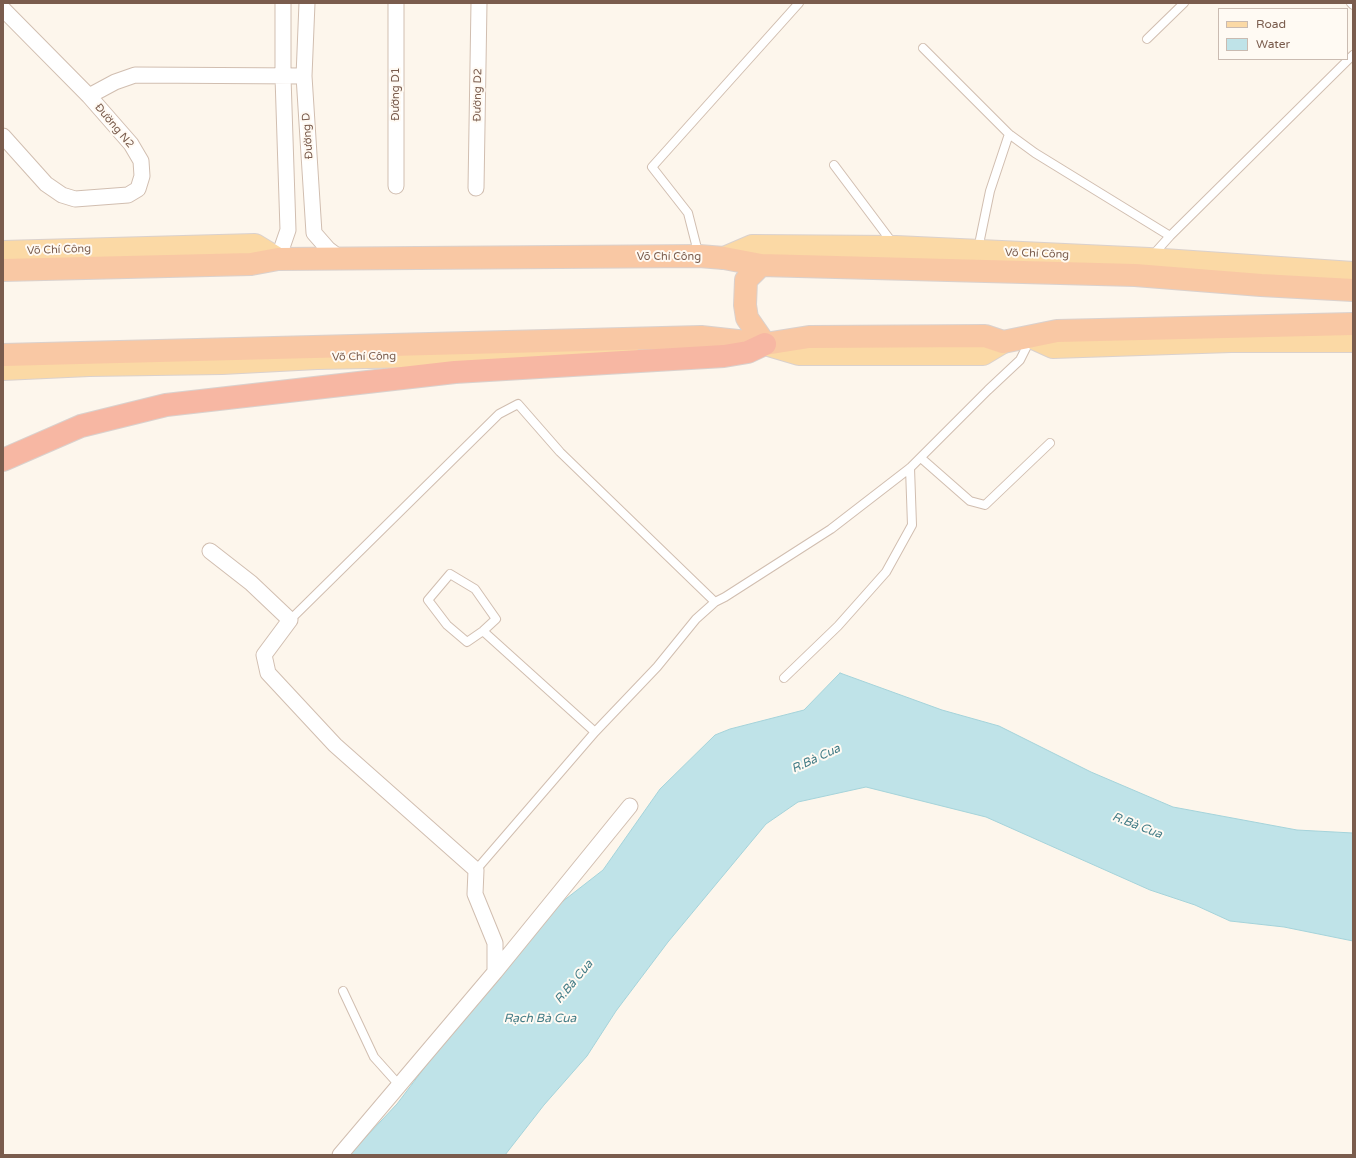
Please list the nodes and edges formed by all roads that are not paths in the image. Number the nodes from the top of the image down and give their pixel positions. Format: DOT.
graph roads {
  1 [pos="283,3"];
  2 [pos="307,3"];
  3 [pos="396,3"];
  4 [pos="479,3"];
  5 [pos="799,3"];
  6 [pos="1184,3"];
  7 [pos="3,9"];
  8 [pos="1147,40"];
  9 [pos="923,48"];
  10 [pos="1348,60"];
  11 [pos="304,76"];
  12 [pos="283,77"];
  13 [pos="89,96"];
  14 [pos="1009,134"];
  15 [pos="3,136"];
  16 [pos="834,165"];
  17 [pos="396,186"];
  18 [pos="476,188"];
  19 [pos="1170,236"];
  20 [pos="3,252"];
  21 [pos="699,256"];
  22 [pos="895,257"];
  23 [pos="340,258"];
  24 [pos="724,258"];
  25 [pos="278,259"];
  26 [pos="975,261"];
  27 [pos="761,265"];
  28 [pos="1142,267"];
  29 [pos="3,270"];
  30 [pos="1353,273"];
  31 [pos="1353,290"];
  32 [pos="1353,324"];
  33 [pos="1031,337"];
  34 [pos="722,339"];
  35 [pos="1353,341"];
  36 [pos="765,344"];
  37 [pos="3,355"];
  38 [pos="3,369"];
  39 [pos="1050,443"];
  40 [pos="921,458"];
  41 [pos="3,460"];
  42 [pos="910,468"];
  43 [pos="210,551"];
  44 [pos="715,602"];
  45 [pos="290,620"];
  46 [pos="483,632"];
  47 [pos="784,678"];
  48 [pos="595,732"];
  49 [pos="630,806"];
  50 [pos="476,870"];
  51 [pos="495,972"];
  52 [pos="343,991"];
  53 [pos="400,1086"];
  54 [pos="340,1155"];
  1 -- 12 [label="street, Đường D"];
  2 -- 11 [label="street, Đường D"];
  3 -- 17 [label="street, Đường D1"];
  4 -- 18 [label="street, Đường D2"];
  5 -- 21 [label="lane"];
  6 -- 8 [label="lane"];
  7 -- 13 [label="street"];
  9 -- 14 [label="lane"];
  10 -- 19 [label="lane"];
  11 -- 12 [label="street, Đường N2"];
  11 -- 23 [label="street, Đường D"];
  12 -- 13 [label="street, Đường N2"];
  12 -- 25 [label="street, Đường D"];
  13 -- 15 [label="street, Đường N2"];
  14 -- 19 [label="lane"];
  14 -- 26 [label="lane"];
  16 -- 22 [label="lane"];
  19 -- 28 [label="lane"];
  20 -- 25 [label="main road, Võ Chí Công"];
  21 -- 23 [label="highway, Võ Chí Công"];
  21 -- 24 [label="highway, Võ Chí Công"];
  22 -- 24 [label="main road, Võ Chí Công"];
  22 -- 26 [label="highway, Võ Chí Công"];
  22 -- 27 [label="highway, Võ Chí Công"];
  23 -- 25 [label="highway, Võ Chí Công"];
  24 -- 27 [label="highway, Võ Chí Công"];
  24 -- 34 [label="highway"];
  25 -- 29 [label="highway, Võ Chí Công"];
  26 -- 28 [label="highway, Võ Chí Công"];
  27 -- 36 [label="highway"];
  28 -- 30 [label="main road, Võ Chí Công"];
  28 -- 31 [label="highway, Võ Chí Công"];
  32 -- 33 [label="highway, Võ Chí Công"];
  33 -- 35 [label="main road"];
  33 -- 36 [label="highway, Võ Chí Công"];
  33 -- 40 [label="lane"];
  34 -- 36 [label="highway, Võ Chí Công"];
  34 -- 37 [label="highway, Võ Chí Công"];
  34 -- 38 [label="main road, Võ Chí Công"];
  36 -- 41 [label="highway"];
  39 -- 40 [label="lane"];
  40 -- 42 [label="lane"];
  42 -- 44 [label="lane"];
  42 -- 47 [label="lane"];
  43 -- 45 [label="street"];
  44 -- 45 [label="lane"];
  44 -- 48 [label="lane"];
  45 -- 50 [label="street"];
  46 -- 46 [label="lane"];
  46 -- 48 [label="lane"];
  48 -- 50 [label="lane"];
  49 -- 51 [label="street"];
  50 -- 51 [label="street"];
  51 -- 53 [label="street"];
  52 -- 53 [label="lane"];
  53 -- 54 [label="street"];
}
